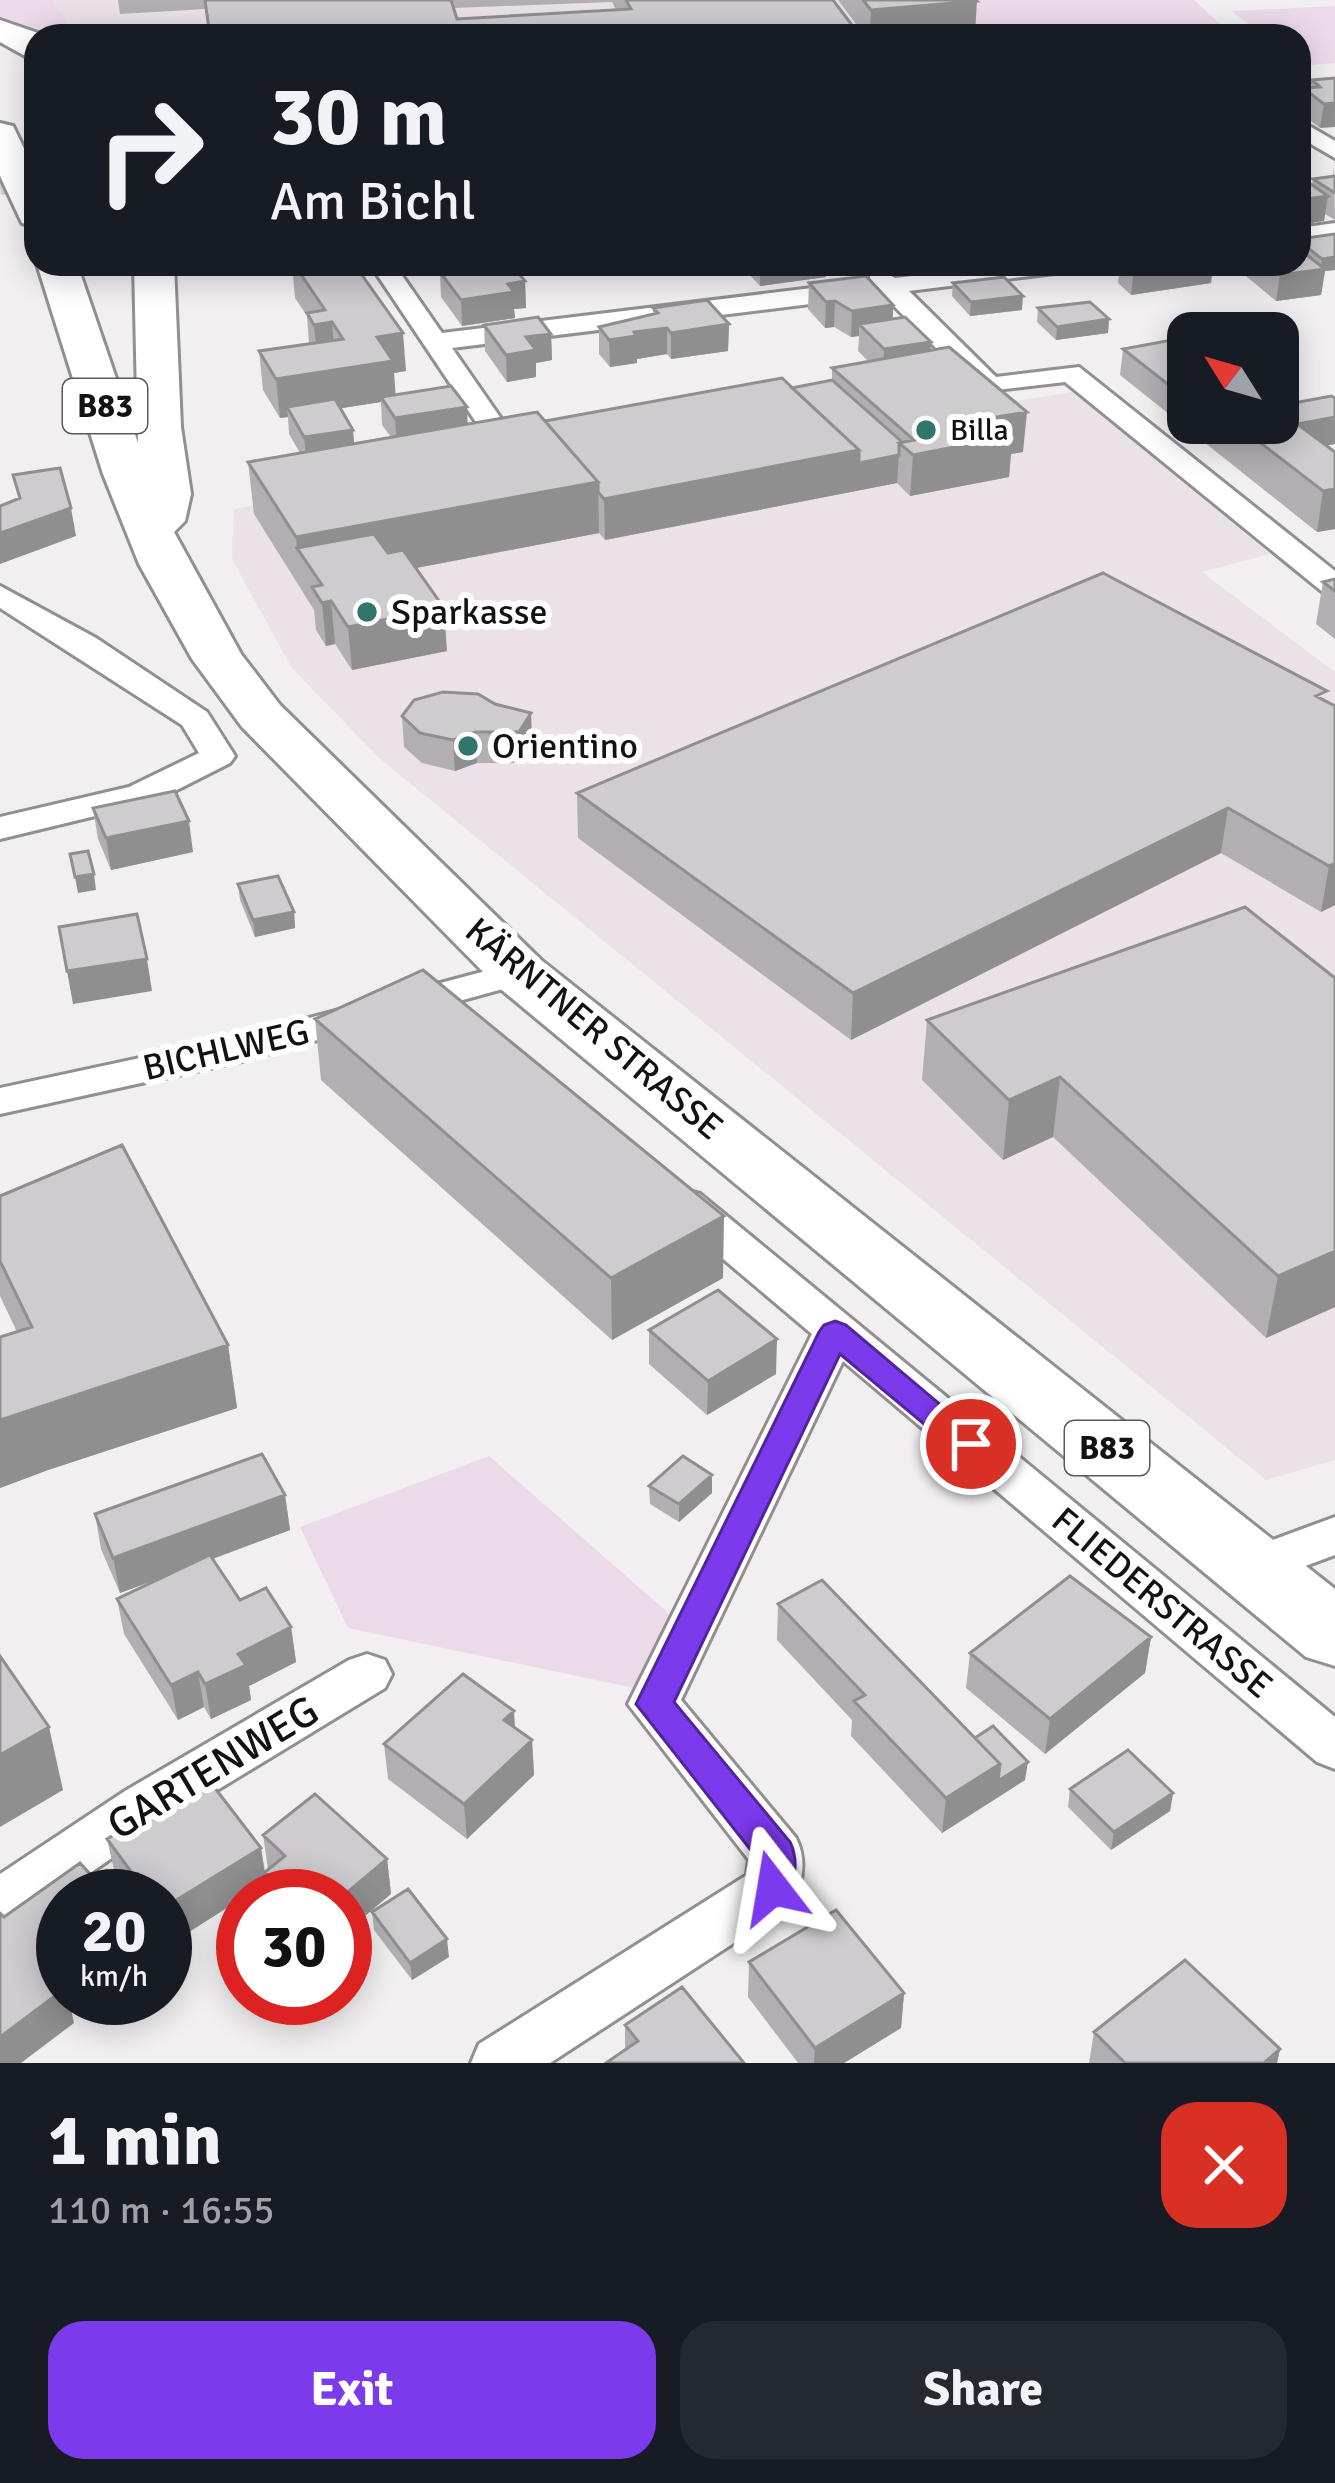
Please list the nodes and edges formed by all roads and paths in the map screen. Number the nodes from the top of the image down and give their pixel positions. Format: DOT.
graph roads {
  1 [pos="0,134"];
  2 [pos="24,188"];
  3 [pos="60,276"];
  4 [pos="154,276"];
  5 [pos="390,276"];
  6 [pos="879,276"];
  7 [pos="977,276"];
  8 [pos="890,287"];
  9 [pos="435,342"];
  10 [pos="506,446"];
  11 [pos="155,547"];
  12 [pos="1335,586"];
  13 [pos="0,596"];
  14 [pos="0,828"];
  15 [pos="438,996"];
  16 [pos="495,998"];
  17 [pos="0,1101"];
  18 [pos="662,1185"];
  19 [pos="835,1332"];
  20 [pos="1335,1535"];
  21 [pos="1254,1566"];
  22 [pos="1335,1634"];
  23 [pos="367,1674"];
  24 [pos="1335,1747"];
  25 [pos="0,1904"];
  26 [pos="500,2063"];
  1 -- 2 [label="main road"];
  3 -- 11 [label="main road, KÄRNTNER STRASSE / B83"];
  4 -- 11 [label="main road"];
  5 -- 9 [label="street"];
  6 -- 8 [label="street"];
  7 -- 8 [label="street"];
  8 -- 9 [label="street"];
  8 -- 12 [label="street"];
  9 -- 10 [label="street"];
  11 -- 16 [label="main road, KÄRNTNER STRASSE / B83"];
  13 -- 14 [label="street"];
  15 -- 16 [label="street"];
  15 -- 16 [label="street, BICHLWEG"];
  15 -- 17 [label="street, BICHLWEG"];
  16 -- 21 [label="main road, KÄRNTNER STRASSE / B83"];
  18 -- 19 [label="street, FLIEDERSTRASSE"];
  19 -- 24 [label="street, FLIEDERSTRASSE"];
  19 -- 26 [label="street"];
  20 -- 21 [label="street"];
  21 -- 22 [label="main road, KÄRNTNER STRASSE / B83"];
  23 -- 25 [label="street, GARTENWEG"];
}
